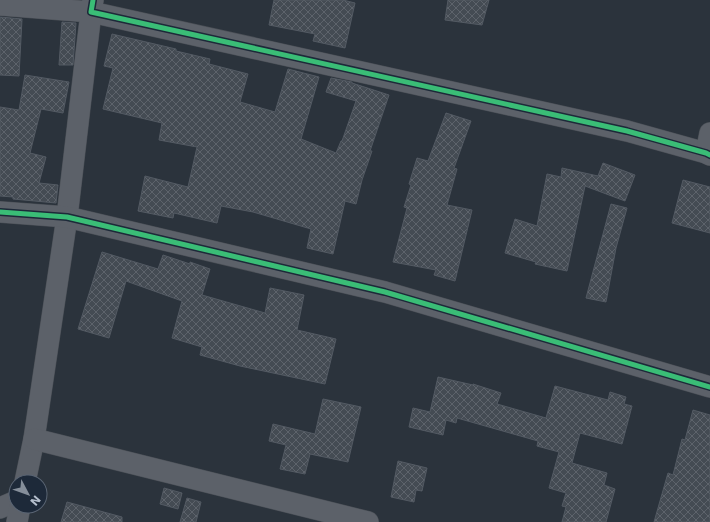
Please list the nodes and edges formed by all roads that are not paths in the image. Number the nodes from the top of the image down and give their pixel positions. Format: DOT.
graph roads {
  1 [pos="0,5"];
  2 [pos="92,6"];
  3 [pos="710,133"];
  4 [pos="708,154"];
  5 [pos="0,212"];
  6 [pos="67,217"];
  7 [pos="710,387"];
  8 [pos="34,439"];
  9 [pos="27,474"];
  10 [pos="368,522"];
  1 -- 2 [label="street"];
  2 -- 4 [label="street"];
  2 -- 6 [label="street"];
  3 -- 4 [label="street"];
  5 -- 6 [label="street"];
  6 -- 7 [label="street"];
  6 -- 8 [label="street"];
  8 -- 9 [label="street"];
  8 -- 10 [label="street"];
}
